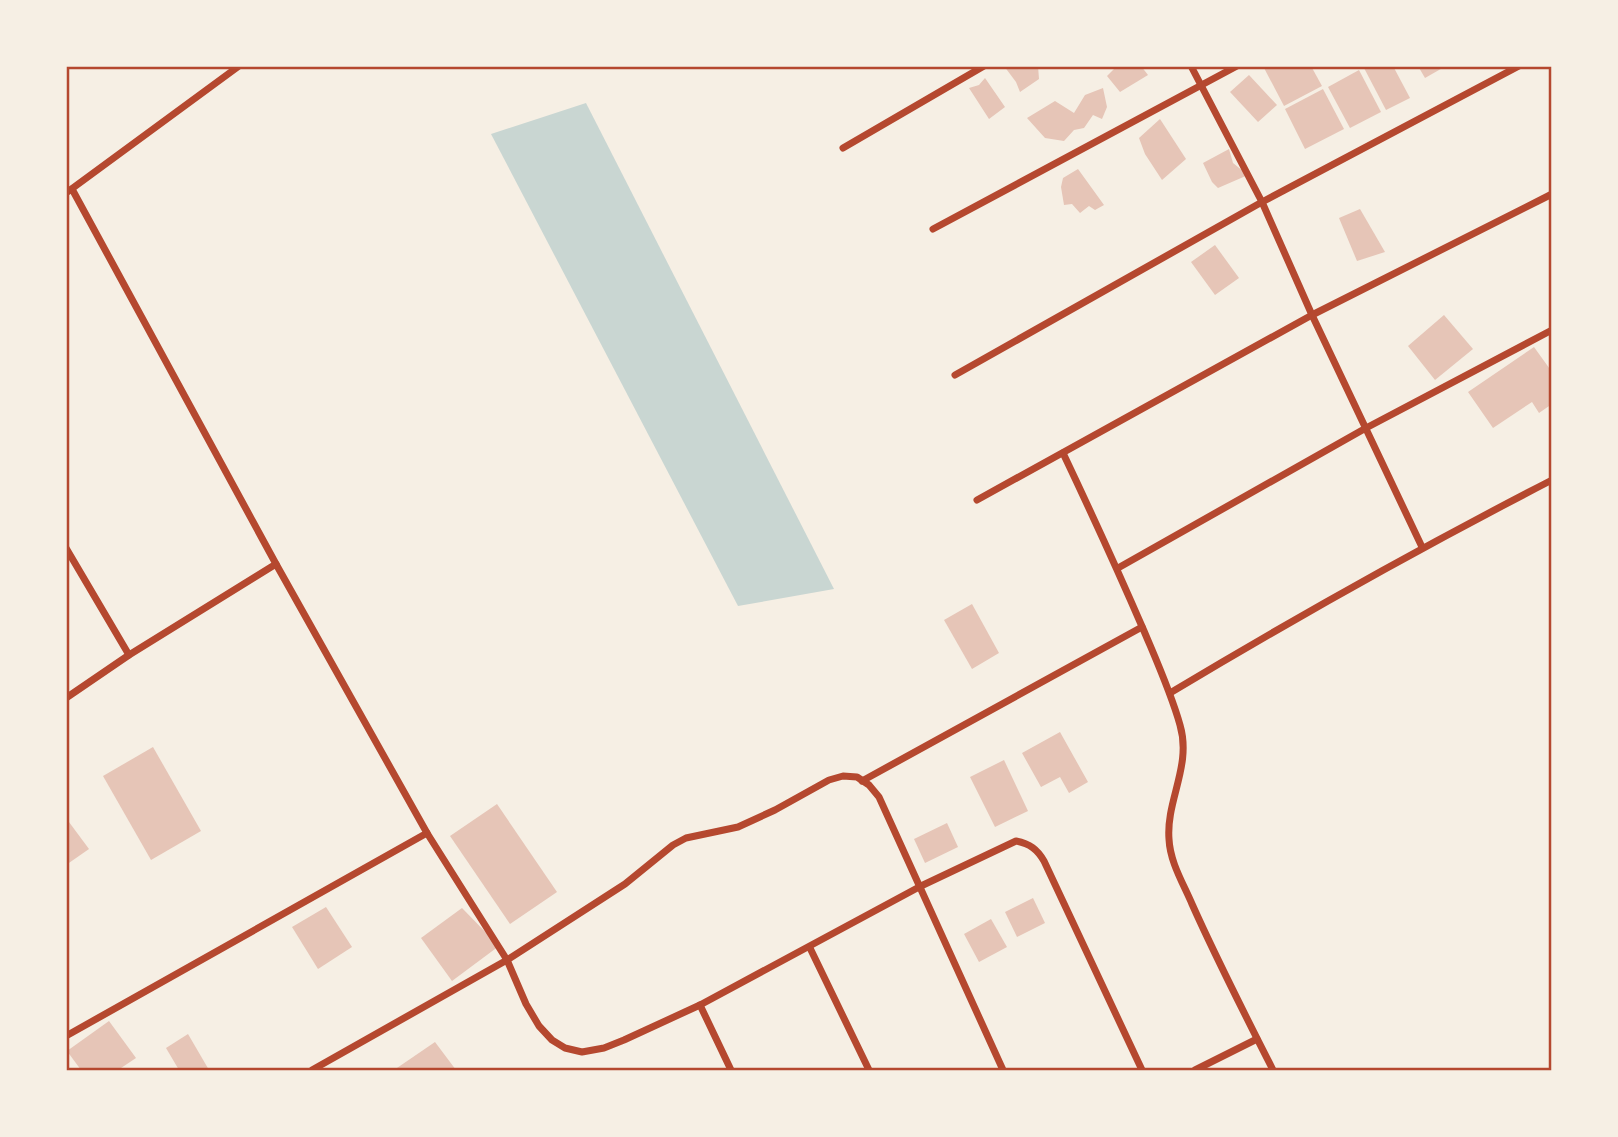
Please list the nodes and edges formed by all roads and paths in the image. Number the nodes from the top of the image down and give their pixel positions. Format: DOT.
graph roads {
  1 [pos="239,66"];
  2 [pos="984,66"];
  3 [pos="1191,66"];
  4 [pos="1237,66"];
  5 [pos="1519,66"];
  6 [pos="1201,86"];
  7 [pos="843,148"];
  8 [pos="69,191"];
  9 [pos="1552,194"];
  10 [pos="1262,202"];
  11 [pos="933,229"];
  12 [pos="1312,315"];
  13 [pos="1552,330"];
  14 [pos="955,374"];
  15 [pos="1366,428"];
  16 [pos="1063,453"];
  17 [pos="1552,480"];
  18 [pos="977,500"];
  19 [pos="1422,547"];
  20 [pos="66,548"];
  21 [pos="275,564"];
  22 [pos="1118,568"];
  23 [pos="1142,627"];
  24 [pos="129,655"];
  25 [pos="1170,693"];
  26 [pos="66,698"];
  27 [pos="862,781"];
  28 [pos="428,833"];
  29 [pos="921,886"];
  30 [pos="810,948"];
  31 [pos="508,960"];
  32 [pos="700,1005"];
  33 [pos="66,1035"];
  34 [pos="1257,1040"];
  35 [pos="312,1070"];
  36 [pos="731,1070"];
  37 [pos="869,1070"];
  38 [pos="1003,1070"];
  39 [pos="1142,1070"];
  40 [pos="1195,1070"];
  41 [pos="1273,1070"];
  1 -- 8 [label="street"];
  2 -- 7 [label="street"];
  3 -- 6 [label="street"];
  4 -- 6 [label="street"];
  5 -- 10 [label="street"];
  6 -- 10 [label="street"];
  6 -- 11 [label="street"];
  8 -- 21 [label="street"];
  9 -- 12 [label="street"];
  10 -- 12 [label="street"];
  10 -- 14 [label="street"];
  12 -- 15 [label="street"];
  12 -- 16 [label="street"];
  13 -- 15 [label="street"];
  15 -- 19 [label="street"];
  15 -- 22 [label="street"];
  16 -- 18 [label="street"];
  16 -- 22 [label="street"];
  17 -- 19 [label="street"];
  19 -- 25 [label="street"];
  20 -- 24 [label="street"];
  21 -- 24 [label="street"];
  21 -- 28 [label="street"];
  22 -- 23 [label="street"];
  23 -- 25 [label="street"];
  23 -- 27 [label="street"];
  24 -- 26 [label="street"];
  25 -- 34 [label="street"];
  27 -- 29 [label="street"];
  27 -- 31 [label="street"];
  28 -- 31 [label="street"];
  28 -- 33 [label="street"];
  29 -- 30 [label="street"];
  29 -- 38 [label="street"];
  29 -- 39 [label="street"];
  30 -- 32 [label="street"];
  30 -- 37 [label="street"];
  31 -- 32 [label="street"];
  31 -- 35 [label="street"];
  32 -- 36 [label="street"];
  34 -- 40 [label="street"];
  34 -- 41 [label="street"];
}
